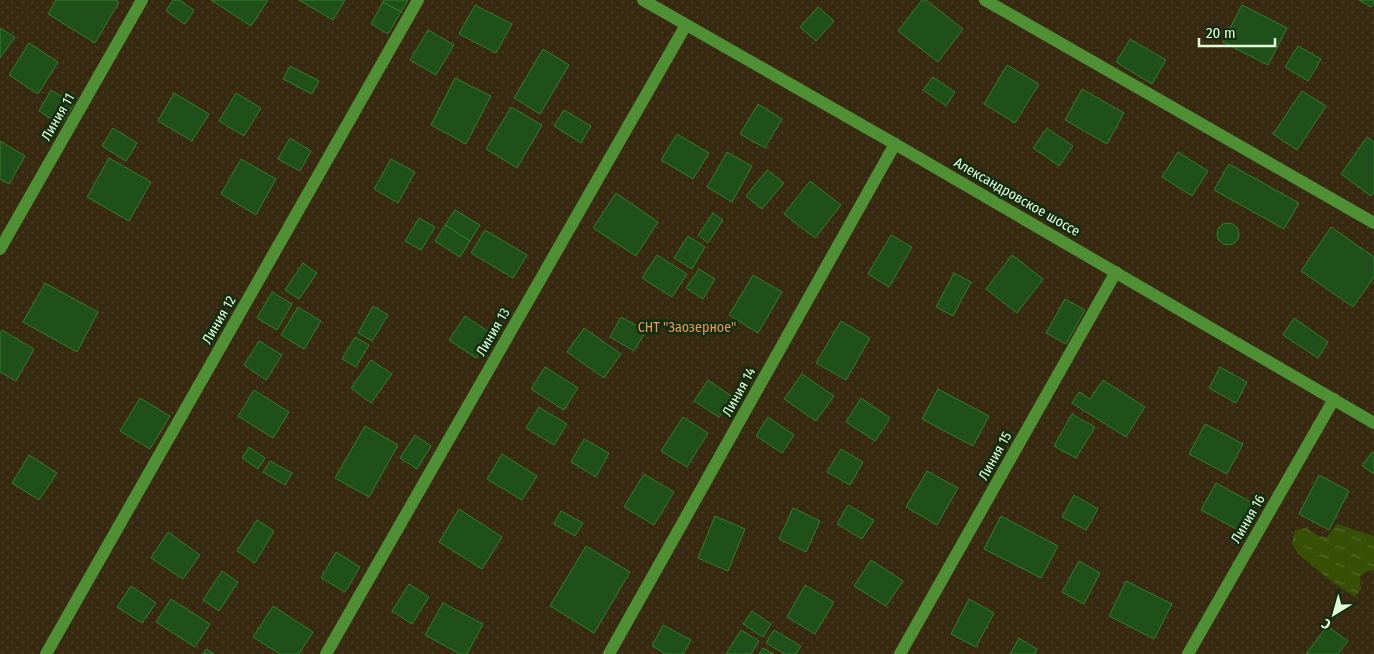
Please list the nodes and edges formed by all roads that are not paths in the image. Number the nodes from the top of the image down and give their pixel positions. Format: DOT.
graph roads {
  1 [pos="142,0"];
  2 [pos="418,0"];
  3 [pos="644,0"];
  4 [pos="985,0"];
  5 [pos="686,25"];
  6 [pos="896,144"];
  7 [pos="1374,223"];
  8 [pos="0,249"];
  9 [pos="1116,272"];
  10 [pos="1334,399"];
  11 [pos="1374,423"];
  12 [pos="46,654"];
  13 [pos="326,654"];
  14 [pos="609,654"];
  15 [pos="900,654"];
  16 [pos="1188,654"];
  1 -- 8 [label="street, Линия 11"];
  2 -- 12 [label="street, Линия 12"];
  3 -- 5 [label="street, Александровское шоссе"];
  4 -- 7 [label="street"];
  5 -- 6 [label="street, Александровское шоссе"];
  5 -- 13 [label="street, Линия 13"];
  6 -- 9 [label="street, Александровское шоссе"];
  6 -- 14 [label="street, Линия 14"];
  9 -- 10 [label="street, Александровское шоссе"];
  9 -- 15 [label="street, Линия 15"];
  10 -- 11 [label="street, Александровское шоссе"];
  10 -- 16 [label="street, Линия 16"];
}
